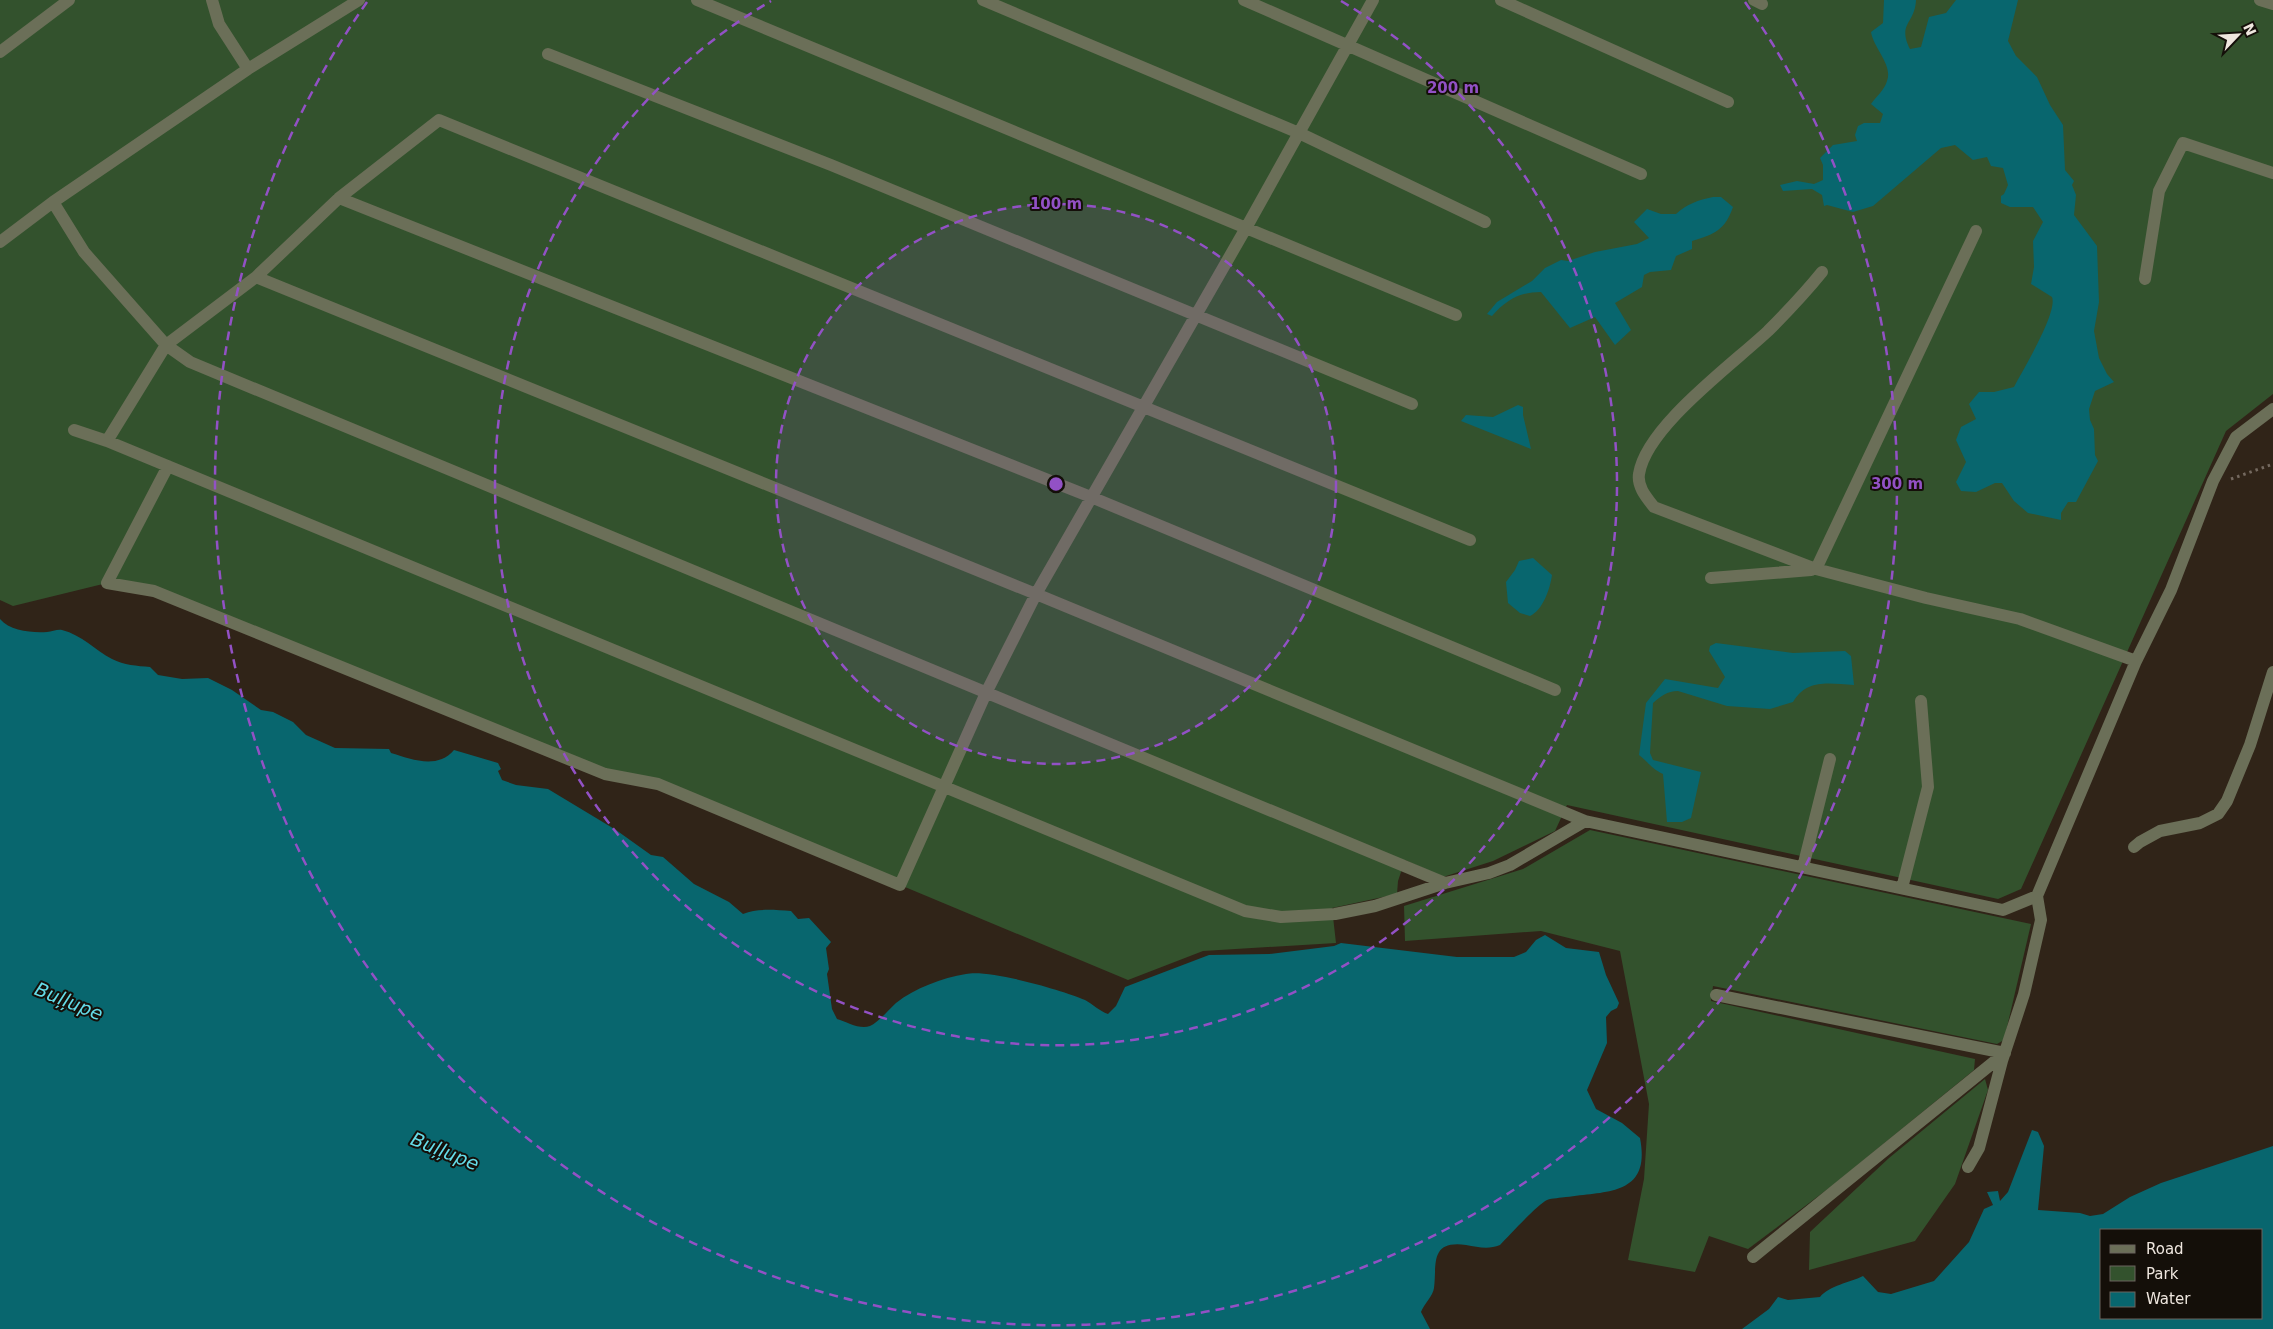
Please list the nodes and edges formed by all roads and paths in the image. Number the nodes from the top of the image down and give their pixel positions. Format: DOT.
graph roads {
  1 [pos="69,0"];
  2 [pos="212,0"];
  3 [pos="359,0"];
  4 [pos="697,0"];
  5 [pos="983,0"];
  6 [pos="1244,0"];
  7 [pos="1373,0"];
  8 [pos="1500,0"];
  9 [pos="2260,0"];
  10 [pos="2273,4"];
  11 [pos="1348,45"];
  12 [pos="0,52"];
  13 [pos="548,54"];
  14 [pos="248,69"];
  15 [pos="1728,102"];
  16 [pos="1299,133"];
  17 [pos="2273,173"];
  18 [pos="1641,174"];
  19 [pos="339,198"];
  20 [pos="53,202"];
  21 [pos="1485,222"];
  22 [pos="1246,228"];
  23 [pos="1976,231"];
  24 [pos="0,242"];
  25 [pos="1822,272"];
  26 [pos="256,277"];
  27 [pos="2145,279"];
  28 [pos="1196,315"];
  29 [pos="1456,315"];
  30 [pos="166,345"];
  31 [pos="1412,404"];
  32 [pos="1144,406"];
  33 [pos="2273,410"];
  34 [pos="74,430"];
  35 [pos="107,441"];
  36 [pos="2273,464"];
  37 [pos="168,466"];
  38 [pos="2213,481"];
  39 [pos="1091,498"];
  40 [pos="1470,540"];
  41 [pos="1816,569"];
  42 [pos="1712,578"];
  43 [pos="1036,594"];
  44 [pos="2136,661"];
  45 [pos="2273,672"];
  46 [pos="1555,690"];
  47 [pos="986,693"];
  48 [pos="1921,701"];
  49 [pos="1830,759"];
  50 [pos="944,788"];
  51 [pos="1585,821"];
  52 [pos="2134,847"];
  53 [pos="1803,867"];
  54 [pos="1445,883"];
  55 [pos="1902,888"];
  56 [pos="2037,896"];
  57 [pos="1716,995"];
  58 [pos="2005,1053"];
  59 [pos="1968,1167"];
  60 [pos="1753,1257"];
  1 -- 12 [label="street"];
  2 -- 14 [label="street"];
  3 -- 14 [label="street"];
  4 -- 22 [label="street"];
  5 -- 16 [label="street"];
  6 -- 11 [label="street"];
  7 -- 11 [label="street"];
  8 -- 15 [label="street"];
  9 -- 10 [label="street"];
  11 -- 16 [label="street"];
  11 -- 18 [label="street"];
  13 -- 28 [label="street"];
  14 -- 20 [label="street"];
  16 -- 21 [label="street"];
  16 -- 22 [label="street"];
  17 -- 27 [label="street"];
  19 -- 26 [label="street"];
  19 -- 32 [label="street"];
  19 -- 39 [label="street"];
  20 -- 24 [label="street"];
  20 -- 30 [label="street"];
  22 -- 28 [label="street"];
  22 -- 29 [label="street"];
  23 -- 41 [label="street"];
  25 -- 41 [label="street"];
  26 -- 30 [label="street"];
  26 -- 43 [label="street"];
  28 -- 31 [label="street"];
  28 -- 32 [label="street"];
  30 -- 35 [label="street"];
  30 -- 47 [label="street"];
  32 -- 39 [label="street"];
  32 -- 40 [label="street"];
  33 -- 38 [label="street"];
  34 -- 35 [label="street"];
  35 -- 37 [label="street"];
  36 -- 38 [label="path"];
  37 -- 50 [label="street"];
  37 -- 50 [label="street"];
  38 -- 44 [label="street"];
  39 -- 43 [label="street"];
  39 -- 46 [label="street"];
  41 -- 42 [label="street"];
  41 -- 44 [label="street"];
  43 -- 47 [label="street"];
  43 -- 51 [label="street"];
  44 -- 56 [label="street"];
  45 -- 52 [label="street"];
  47 -- 50 [label="street"];
  47 -- 54 [label="street"];
  48 -- 55 [label="street"];
  49 -- 53 [label="street"];
  50 -- 54 [label="street"];
  51 -- 53 [label="street"];
  51 -- 54 [label="street"];
  53 -- 55 [label="street"];
  55 -- 56 [label="street"];
  56 -- 58 [label="street"];
  57 -- 58 [label="street"];
  58 -- 59 [label="street"];
  58 -- 60 [label="street"];
}
